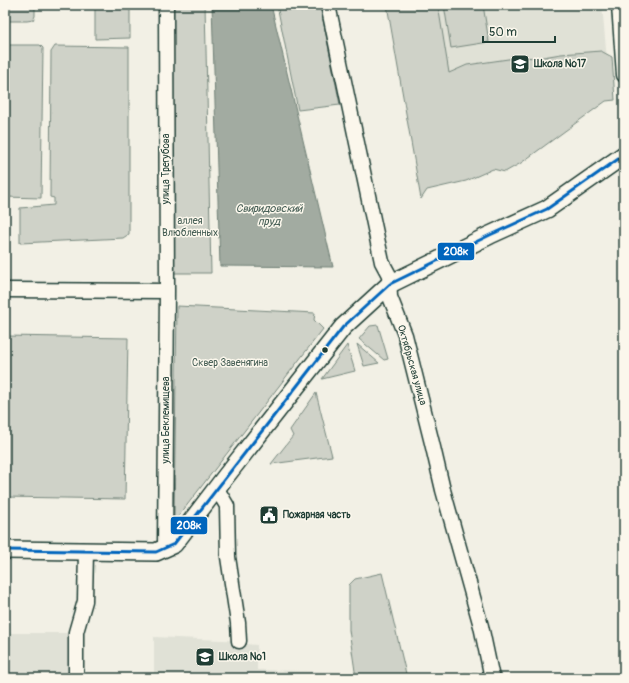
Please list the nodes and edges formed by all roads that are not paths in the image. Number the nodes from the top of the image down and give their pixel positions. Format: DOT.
graph roads {
  1 [pos="166,5"];
  2 [pos="328,5"];
  3 [pos="619,5"];
  4 [pos="624,75"];
  5 [pos="624,155"];
  6 [pos="390,284"];
  7 [pos="5,290"];
  8 [pos="167,291"];
  9 [pos="217,489"];
  10 [pos="165,549"];
  11 [pos="5,550"];
  12 [pos="86,551"];
  13 [pos="239,641"];
  14 [pos="76,678"];
  15 [pos="492,678"];
  1 -- 8 [label="street, улица Трегубова"];
  2 -- 6 [label="street, Октябрьская улица"];
  3 -- 4 [label="street"];
  5 -- 6 [label="main road"];
  6 -- 9 [label="main road"];
  6 -- 15 [label="street, Октябрьская улица"];
  7 -- 8 [label="street"];
  8 -- 10 [label="street, улица Беклемищева"];
  9 -- 10 [label="main road"];
  9 -- 13 [label="street"];
  10 -- 12 [label="main road"];
  11 -- 12 [label="main road"];
  12 -- 14 [label="street"];
}
